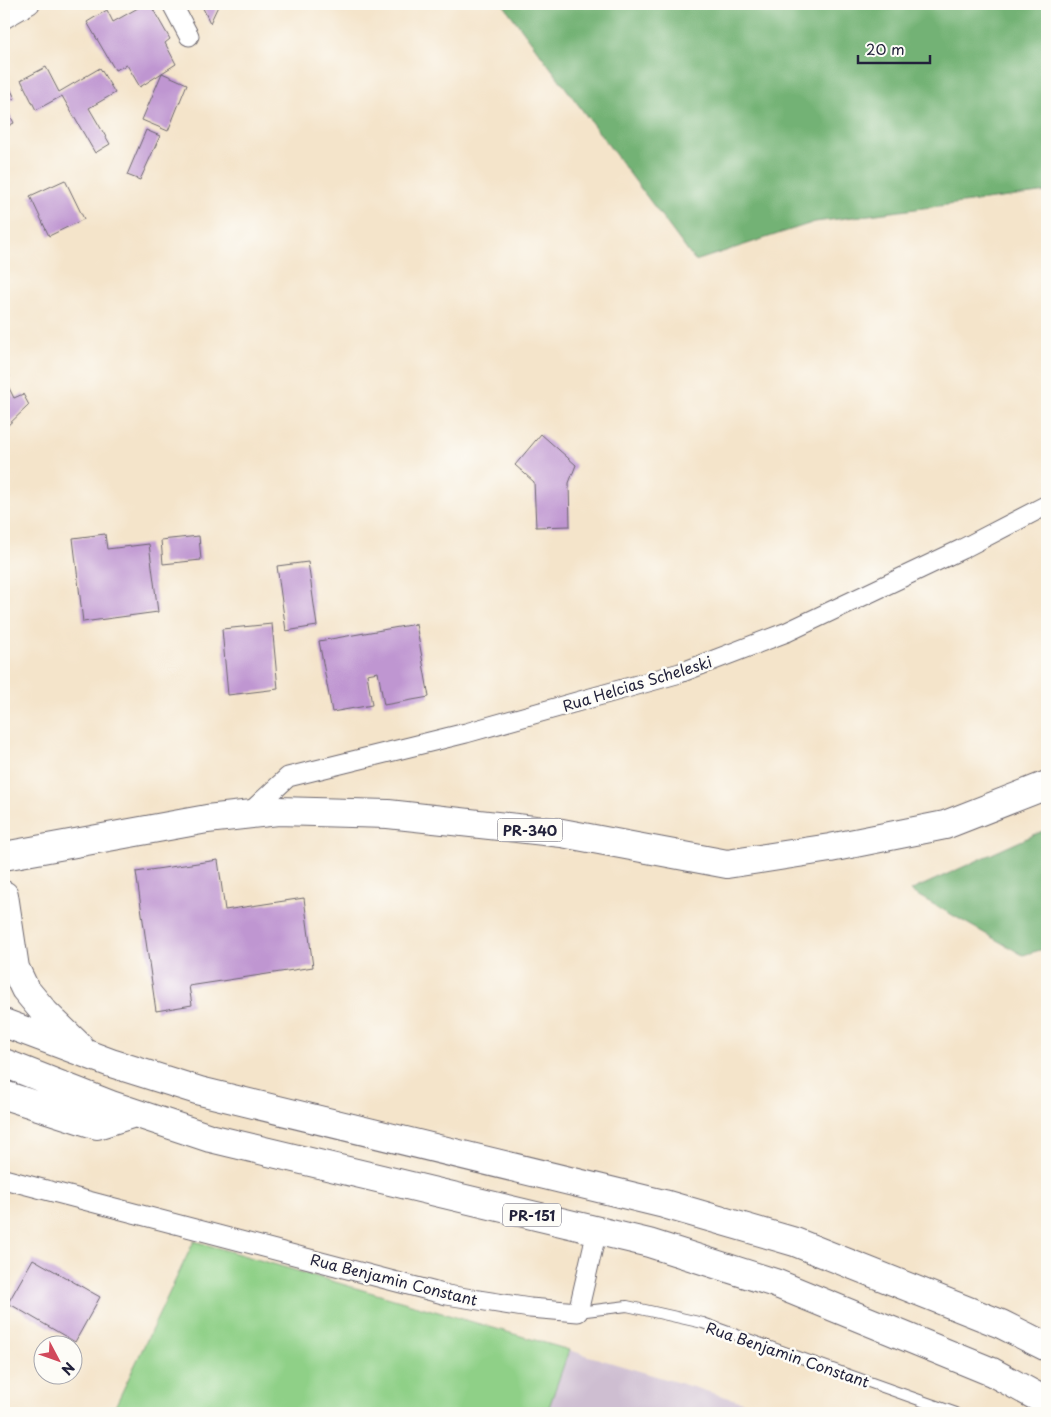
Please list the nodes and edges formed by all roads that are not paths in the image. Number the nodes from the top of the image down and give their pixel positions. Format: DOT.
graph roads {
  1 [pos="30,4"];
  2 [pos="172,4"];
  3 [pos="4,19"];
  4 [pos="189,36"];
  5 [pos="1047,505"];
  6 [pos="1047,785"];
  7 [pos="247,814"];
  8 [pos="4,856"];
  9 [pos="4,894"];
  10 [pos="4,1023"];
  11 [pos="88,1054"];
  12 [pos="4,1063"];
  13 [pos="4,1095"];
  14 [pos="136,1113"];
  15 [pos="4,1179"];
  16 [pos="597,1230"];
  17 [pos="578,1312"];
  18 [pos="1047,1347"];
  19 [pos="1047,1402"];
  20 [pos="956,1413"];
  1 -- 3 [label="street"];
  2 -- 4 [label="street"];
  5 -- 7 [label="street, Rua Helcias Scheleski"];
  6 -- 7 [label="main road, PR-340"];
  7 -- 8 [label="main road, PR-340"];
  9 -- 11 [label="main road"];
  10 -- 11 [label="main road"];
  11 -- 18 [label="main road"];
  12 -- 14 [label="main road, PR-151"];
  13 -- 14 [label="main road"];
  14 -- 16 [label="main road, PR-151"];
  15 -- 17 [label="street, Rua Benjamin Constant"];
  16 -- 17 [label="street"];
  16 -- 19 [label="main road, PR-151"];
  17 -- 20 [label="lane, Rua Benjamin Constant"];
}
